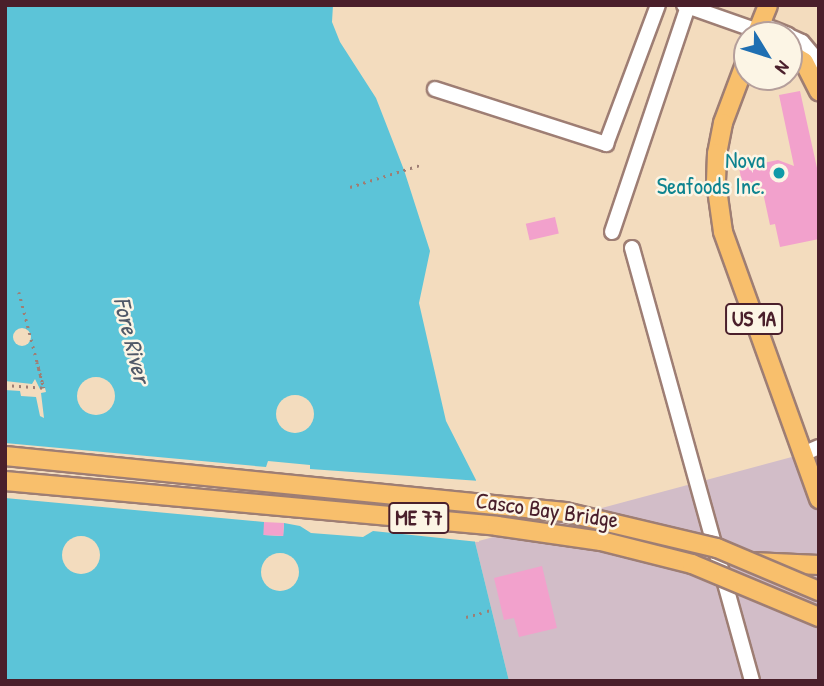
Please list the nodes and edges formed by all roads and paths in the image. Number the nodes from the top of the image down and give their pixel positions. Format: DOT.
graph roads {
  1 [pos="658,5"];
  2 [pos="686,6"];
  3 [pos="733,22"];
  4 [pos="803,43"];
  5 [pos="803,61"];
  6 [pos="819,62"];
  7 [pos="435,89"];
  8 [pos="735,91"];
  9 [pos="819,91"];
  10 [pos="421,165"];
  11 [pos="349,187"];
  12 [pos="612,232"];
  13 [pos="632,248"];
  14 [pos="19,292"];
  15 [pos="5,384"];
  16 [pos="811,451"];
  17 [pos="5,456"];
  18 [pos="5,481"];
  19 [pos="819,499"];
  20 [pos="752,562"];
  21 [pos="819,565"];
  22 [pos="819,591"];
  23 [pos="481,613"];
  24 [pos="466,617"];
  25 [pos="819,617"];
  26 [pos="752,681"];
  1 -- 7 [label="street"];
  2 -- 3 [label="street"];
  2 -- 12 [label="street"];
  4 -- 6 [label="street"];
  5 -- 9 [label="main road"];
  8 -- 16 [label="main road, US 1A"];
  10 -- 11 [label="path"];
  13 -- 26 [label="street"];
  14 -- 15 [label="path"];
  16 -- 19 [label="main road, US 1A"];
  17 -- 20 [label="main road, Casco Bay Bridge / ME 77, bridge"];
  18 -- 25 [label="main road, Casco Bay Bridge / ME 77, bridge"];
  20 -- 21 [label="main road"];
  20 -- 22 [label="main road, Casco Bay Bridge / ME 77, bridge"];
  23 -- 24 [label="path"];
}
